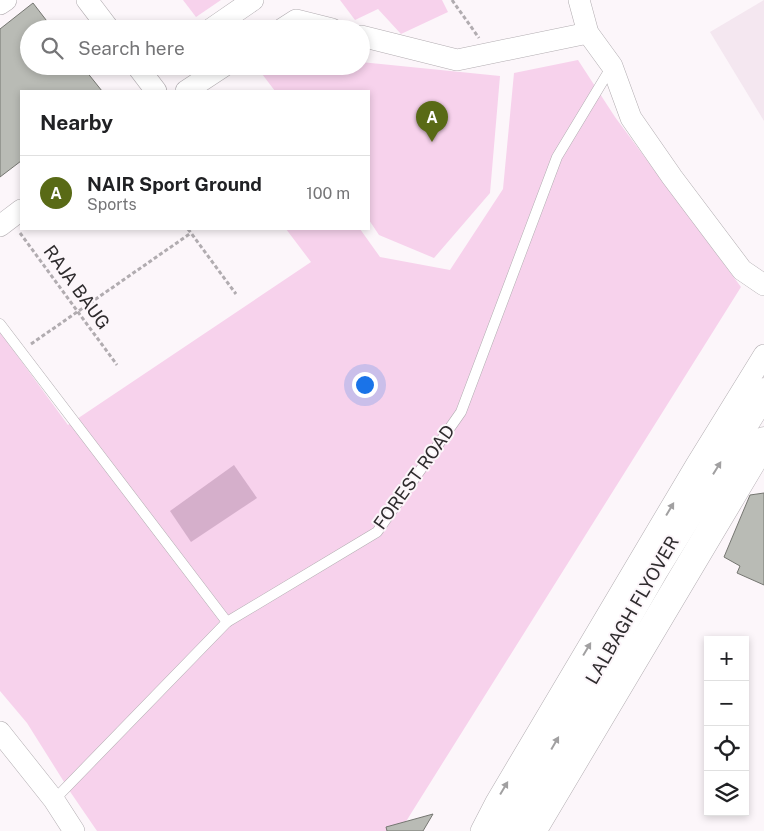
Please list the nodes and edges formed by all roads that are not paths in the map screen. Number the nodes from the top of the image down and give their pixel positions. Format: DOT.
graph roads {
  1 [pos="6,0"];
  2 [pos="87,0"];
  3 [pos="253,0"];
  4 [pos="580,0"];
  5 [pos="0,4"];
  6 [pos="101,20"];
  7 [pos="224,20"];
  8 [pos="588,33"];
  9 [pos="370,38"];
  10 [pos="612,66"];
  11 [pos="210,75"];
  12 [pos="188,90"];
  13 [pos="764,285"];
  14 [pos="0,324"];
  15 [pos="764,355"];
  16 [pos="764,392"];
  17 [pos="764,441"];
  18 [pos="764,462"];
  19 [pos="227,622"];
  20 [pos="0,732"];
  21 [pos="54,800"];
  22 [pos="74,831"];
  23 [pos="481,831"];
  24 [pos="505,831"];
  25 [pos="532,831"];
  26 [pos="541,831"];
  1 -- 5 [label="street"];
  2 -- 6 [label="street"];
  3 -- 7 [label="street"];
  4 -- 8 [label="street"];
  8 -- 9 [label="street"];
  8 -- 10 [label="street"];
  10 -- 13 [label="street"];
  10 -- 19 [label="lane, FOREST ROAD"];
  11 -- 12 [label="street"];
  14 -- 19 [label="lane"];
  23 -- 15 [label="street, one-way"];
  24 -- 16 [label="highway, LALBAGH FLYOVER, one-way"];
  17 -- 25 [label="highway, LALBAGH FLYOVER"];
  18 -- 26 [label="street"];
  19 -- 21 [label="lane, FOREST ROAD"];
  20 -- 21 [label="street"];
  21 -- 22 [label="street"];
}
